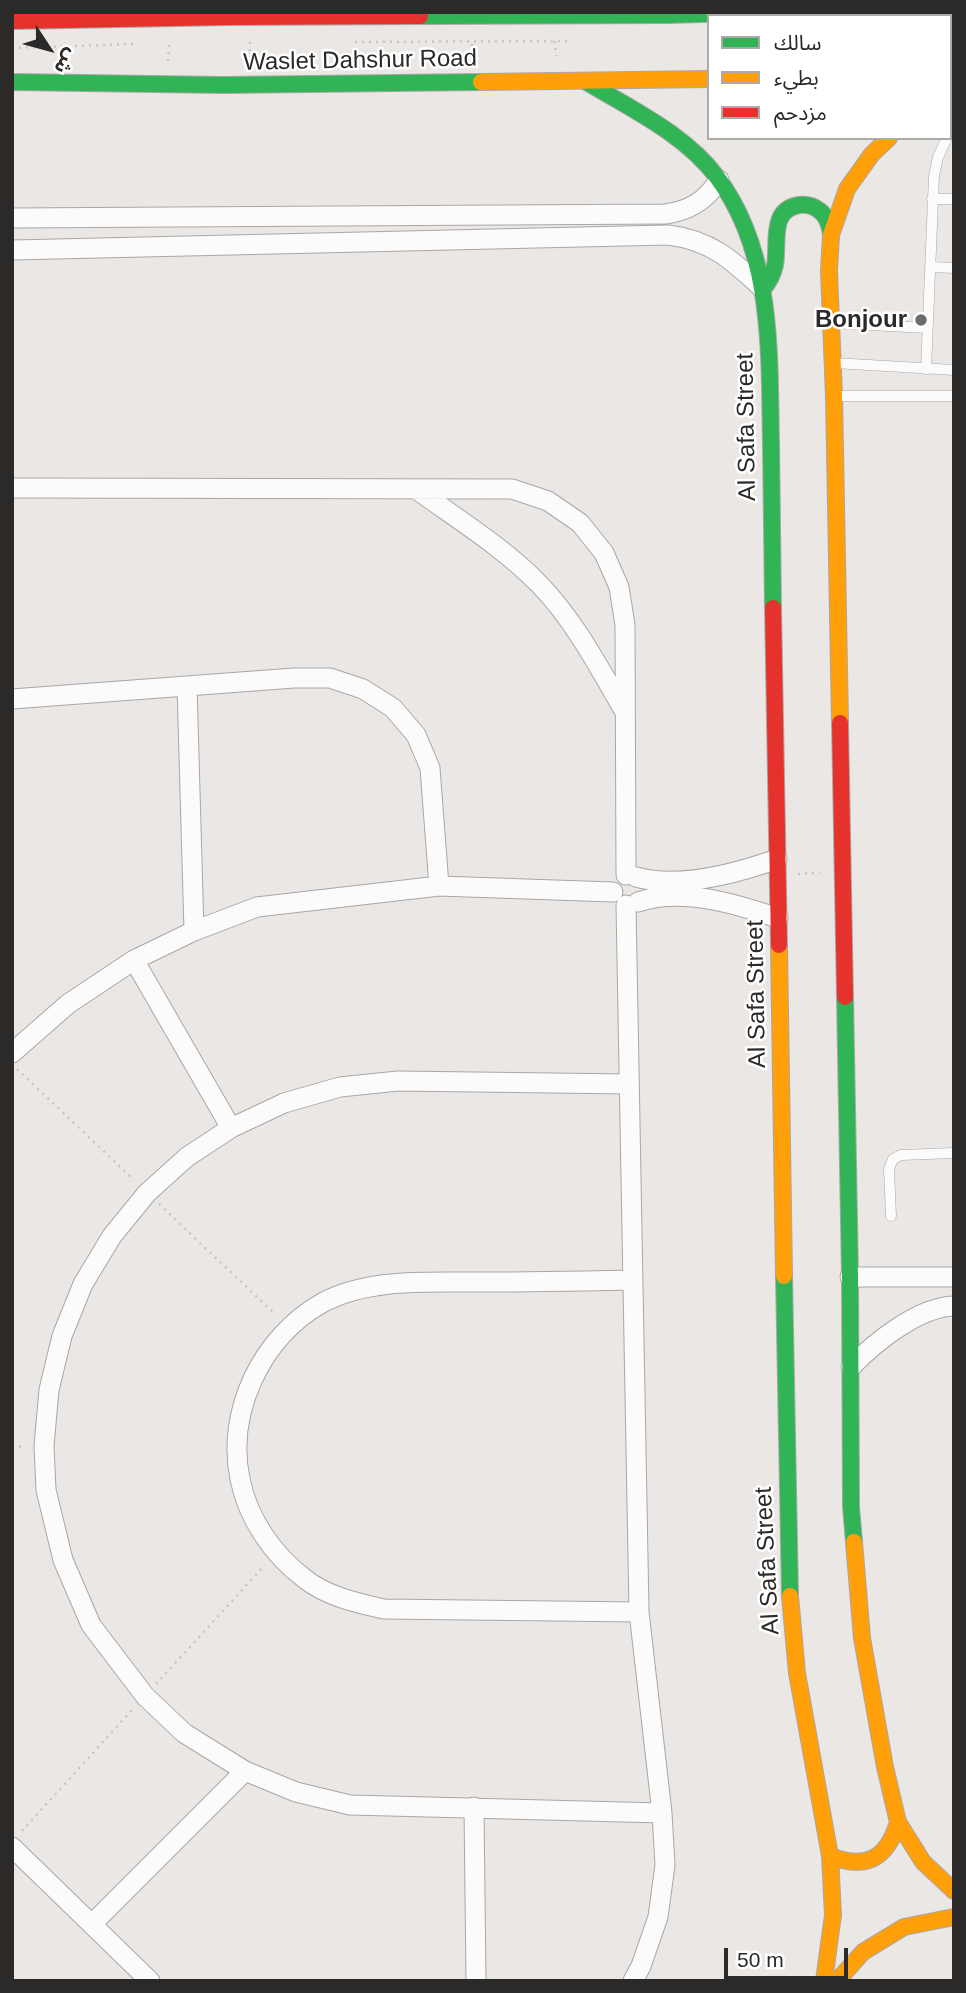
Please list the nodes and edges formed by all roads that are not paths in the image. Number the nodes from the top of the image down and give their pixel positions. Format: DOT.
graph roads {
  1 [pos="775,12"];
  2 [pos="734,13"];
  3 [pos="378,14"];
  4 [pos="479,14"];
  5 [pos="645,14"];
  6 [pos="175,15"];
  7 [pos="230,15"];
  8 [pos="12,21"];
  9 [pos="707,79"];
  10 [pos="585,81"];
  11 [pos="12,82"];
  12 [pos="887,140"];
  13 [pos="946,140"];
  14 [pos="719,180"];
  15 [pos="932,199"];
  16 [pos="954,199"];
  17 [pos="634,214"];
  18 [pos="12,218"];
  19 [pos="831,235"];
  20 [pos="635,236"];
  21 [pos="12,250"];
  22 [pos="930,267"];
  23 [pos="954,268"];
  24 [pos="763,289"];
  25 [pos="832,323"];
  26 [pos="926,328"];
  27 [pos="833,363"];
  28 [pos="926,369"];
  29 [pos="954,370"];
  30 [pos="834,396"];
  31 [pos="954,396"];
  32 [pos="12,488"];
  33 [pos="416,489"];
  34 [pos="187,686"];
  35 [pos="12,699"];
  36 [pos="625,713"];
  37 [pos="777,867"];
  38 [pos="631,876"];
  39 [pos="439,886"];
  40 [pos="626,900"];
  41 [pos="778,918"];
  42 [pos="194,930"];
  43 [pos="134,960"];
  44 [pos="12,1054"];
  45 [pos="629,1084"];
  46 [pos="231,1128"];
  47 [pos="954,1153"];
  48 [pos="891,1216"];
  49 [pos="850,1277"];
  50 [pos="954,1277"];
  51 [pos="632,1280"];
  52 [pos="954,1306"];
  53 [pos="851,1367"];
  54 [pos="639,1612"];
  55 [pos="244,1771"];
  56 [pos="474,1807"];
  57 [pos="662,1813"];
  58 [pos="898,1822"];
  59 [pos="12,1847"];
  60 [pos="830,1856"];
  61 [pos="954,1891"];
  62 [pos="954,1917"];
  63 [pos="92,1924"];
  64 [pos="150,1981"];
  65 [pos="476,1981"];
  66 [pos="633,1981"];
  67 [pos="824,1981"];
  68 [pos="837,1981"];
  1 -- 2 [label="street, Waslet Dahshur Road"];
  2 -- 5 [label="street, Waslet Dahshur Road"];
  3 -- 4 [label="street, Waslet Dahshur Road"];
  3 -- 7 [label="street, Waslet Dahshur Road"];
  4 -- 5 [label="street, Waslet Dahshur Road"];
  6 -- 7 [label="street, Waslet Dahshur Road"];
  6 -- 8 [label="street, Waslet Dahshur Road"];
  9 -- 10 [label="street, Waslet Dahshur Road"];
  10 -- 11 [label="street, Waslet Dahshur Road"];
  10 -- 14 [label="street, Al Safa Street"];
  12 -- 19 [label="street"];
  13 -- 15 [label="lane"];
  14 -- 17 [label="street"];
  14 -- 24 [label="street, Al Safa Street"];
  15 -- 16 [label="lane"];
  15 -- 22 [label="lane"];
  17 -- 18 [label="street"];
  17 -- 20 [label="street"];
  19 -- 24 [label="street"];
  19 -- 25 [label="street"];
  20 -- 21 [label="street"];
  20 -- 24 [label="street"];
  22 -- 23 [label="lane"];
  22 -- 26 [label="lane"];
  24 -- 37 [label="street, Al Safa Street"];
  25 -- 26 [label="lane"];
  25 -- 27 [label="street"];
  26 -- 28 [label="lane"];
  27 -- 28 [label="lane"];
  27 -- 30 [label="street"];
  28 -- 29 [label="lane"];
  30 -- 31 [label="lane"];
  30 -- 49 [label="street"];
  32 -- 33 [label="street"];
  33 -- 36 [label="street"];
  33 -- 36 [label="street"];
  34 -- 35 [label="street"];
  34 -- 39 [label="street"];
  34 -- 42 [label="street"];
  36 -- 38 [label="street"];
  37 -- 38 [label="street"];
  37 -- 41 [label="street, Al Safa Street"];
  38 -- 40 [label="street"];
  38 -- 40 [label="street"];
  39 -- 40 [label="street"];
  39 -- 42 [label="street"];
  40 -- 41 [label="street"];
  40 -- 45 [label="street"];
  41 -- 60 [label="street, Al Safa Street"];
  42 -- 43 [label="street"];
  43 -- 44 [label="street"];
  43 -- 46 [label="street"];
  45 -- 46 [label="street"];
  45 -- 51 [label="street"];
  46 -- 55 [label="street"];
  47 -- 48 [label="lane"];
  49 -- 50 [label="street"];
  49 -- 53 [label="street"];
  51 -- 54 [label="street"];
  51 -- 54 [label="street"];
  52 -- 53 [label="street"];
  53 -- 58 [label="street"];
  54 -- 57 [label="street"];
  55 -- 56 [label="street"];
  55 -- 63 [label="street"];
  56 -- 57 [label="street"];
  56 -- 65 [label="street"];
  57 -- 66 [label="street"];
  58 -- 60 [label="street"];
  58 -- 61 [label="street"];
  59 -- 63 [label="street"];
  60 -- 67 [label="street, Al Safa Street"];
  62 -- 68 [label="street"];
  63 -- 64 [label="street"];
}
